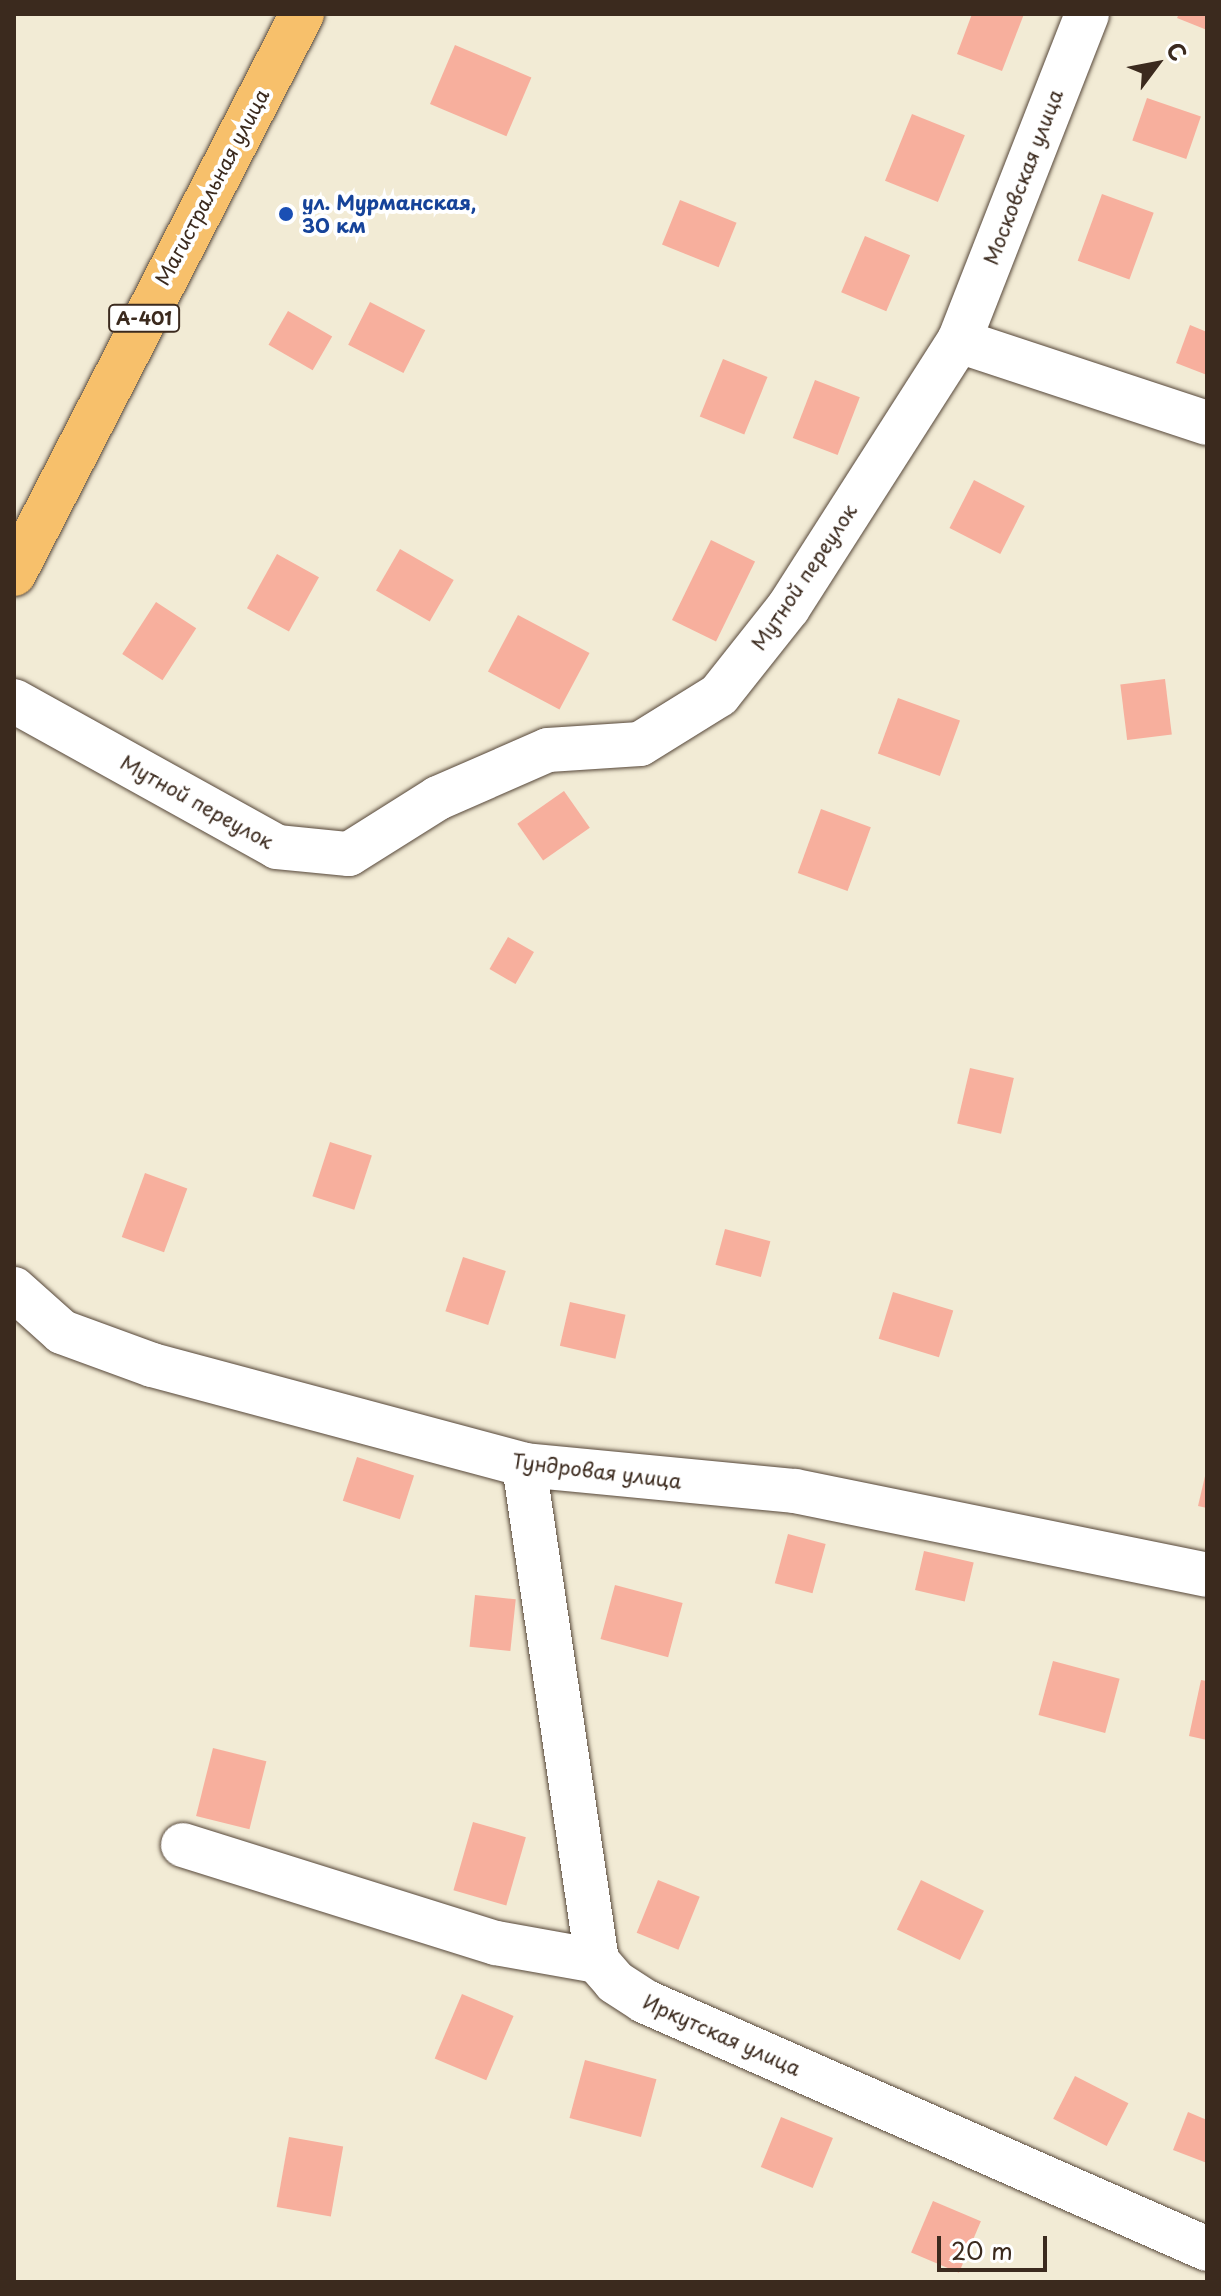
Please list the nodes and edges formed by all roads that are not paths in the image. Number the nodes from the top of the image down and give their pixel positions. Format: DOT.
graph roads {
  1 [pos="302,14"];
  2 [pos="1087,14"];
  3 [pos="959,341"];
  4 [pos="1207,423"];
  5 [pos="14,574"];
  6 [pos="14,701"];
  7 [pos="14,1289"];
  8 [pos="524,1465"];
  9 [pos="1207,1575"];
  10 [pos="183,1845"];
  11 [pos="597,1961"];
  12 [pos="1207,2249"];
  1 -- 5 [label="main road, Магистральная улица / А-401"];
  2 -- 3 [label="street, Московская улица"];
  3 -- 4 [label="street"];
  3 -- 6 [label="street, Мутной переулок"];
  7 -- 8 [label="street, Тундровая улица"];
  8 -- 9 [label="street, Тундровая улица"];
  8 -- 11 [label="street"];
  10 -- 11 [label="street"];
  11 -- 12 [label="street, Иркутская улица"];
}
